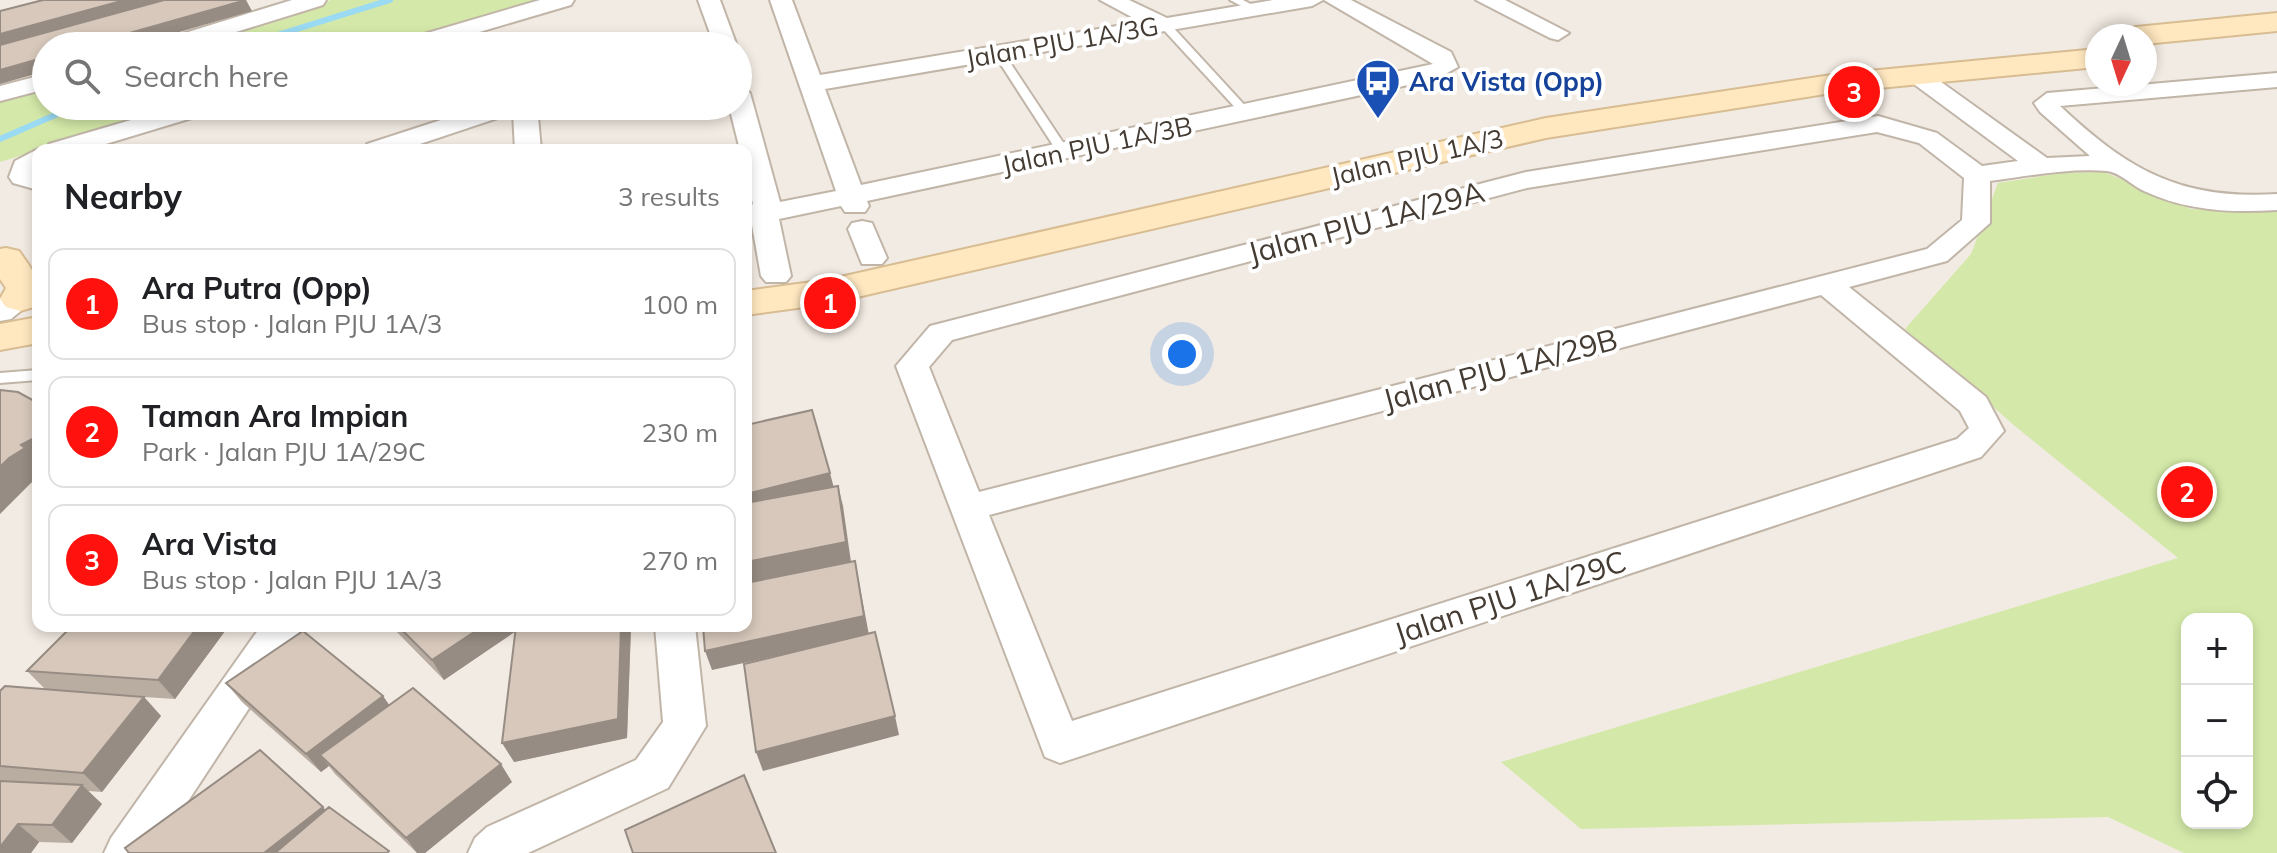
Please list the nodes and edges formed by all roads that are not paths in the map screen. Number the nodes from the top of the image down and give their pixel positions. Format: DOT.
graph roads {
  1 [pos="563,0"];
  2 [pos="709,0"];
  3 [pos="1111,0"];
  4 [pos="1235,0"];
  5 [pos="1312,0"];
  6 [pos="1335,0"];
  7 [pos="1487,0"];
  8 [pos="309,1"];
  9 [pos="788,1"];
  10 [pos="1257,10"];
  11 [pos="2277,22"];
  12 [pos="1165,25"];
  13 [pos="211,32"];
  14 [pos="473,32"];
  15 [pos="721,32"];
  16 [pos="1558,33"];
  17 [pos="2157,34"];
  18 [pos="2085,40"];
  19 [pos="2277,43"];
  20 [pos="2157,53"];
  21 [pos="999,54"];
  22 [pos="2085,59"];
  23 [pos="1915,74"];
  24 [pos="2277,80"];
  25 [pos="811,84"];
  26 [pos="32,85"];
  27 [pos="0,94"];
  28 [pos="1246,113"];
  29 [pos="159,120"];
  30 [pos="467,120"];
  31 [pos="526,120"];
  32 [pos="744,120"];
  33 [pos="78,144"];
  34 [pos="394,144"];
  35 [pos="528,144"];
  36 [pos="750,144"];
  37 [pos="1064,153"];
  38 [pos="752,155"];
  39 [pos="2113,163"];
  40 [pos="2041,166"];
  41 [pos="1977,175"];
  42 [pos="2277,202"];
  43 [pos="765,212"];
  44 [pos="860,223"];
  45 [pos="773,276"];
  46 [pos="1827,284"];
  47 [pos="17,290"];
  48 [pos="752,302"];
  49 [pos="0,337"];
  50 [pos="32,375"];
  51 [pos="0,378"];
  52 [pos="967,508"];
  53 [pos="279,632"];
  54 [pos="676,632"];
  55 [pos="127,853"];
  56 [pos="491,853"];
  1 -- 14 [label="street"];
  2 -- 15 [label="street"];
  3 -- 12 [label="street"];
  4 -- 10 [label="lane"];
  5 -- 10 [label="street, Jalan PJU 1A/3G"];
  6 -- 28 [label="street, Jalan PJU 1A/3B"];
  7 -- 16 [label="street"];
  8 -- 13 [label="street"];
  9 -- 25 [label="street"];
  10 -- 12 [label="street, Jalan PJU 1A/3G"];
  11 -- 17 [label="street"];
  12 -- 21 [label="street, Jalan PJU 1A/3G"];
  12 -- 28 [label="lane"];
  18 -- 44 [label="street, Jalan PJU 1A/3"];
  19 -- 20 [label="street"];
  21 -- 25 [label="street, Jalan PJU 1A/3G"];
  21 -- 37 [label="lane"];
  22 -- 23 [label="street, Jalan PJU 1A/3"];
  23 -- 40 [label="street"];
  23 -- 48 [label="street, Jalan PJU 1A/3"];
  24 -- 39 [label="street"];
  25 -- 44 [label="street"];
  26 -- 27 [label="street"];
  28 -- 37 [label="street, Jalan PJU 1A/3B"];
  29 -- 33 [label="street"];
  30 -- 34 [label="street"];
  31 -- 35 [label="street"];
  32 -- 36 [label="street"];
  37 -- 44 [label="street, Jalan PJU 1A/3B"];
  38 -- 43 [label="street"];
  39 -- 40 [label="street"];
  39 -- 42 [label="street"];
  40 -- 41 [label="street"];
  41 -- 46 [label="street, Jalan PJU 1A/29B"];
  41 -- 52 [label="street, Jalan PJU 1A/29A"];
  43 -- 44 [label="street, Jalan PJU 1A/3B"];
  43 -- 45 [label="street"];
  44 -- 45 [label="street, Jalan PJU 1A/3"];
  46 -- 52 [label="street, Jalan PJU 1A/29B"];
  46 -- 52 [label="street, Jalan PJU 1A/29C"];
  47 -- 49 [label="street"];
  50 -- 51 [label="lane"];
  53 -- 55 [label="street"];
  54 -- 56 [label="street"];
}
